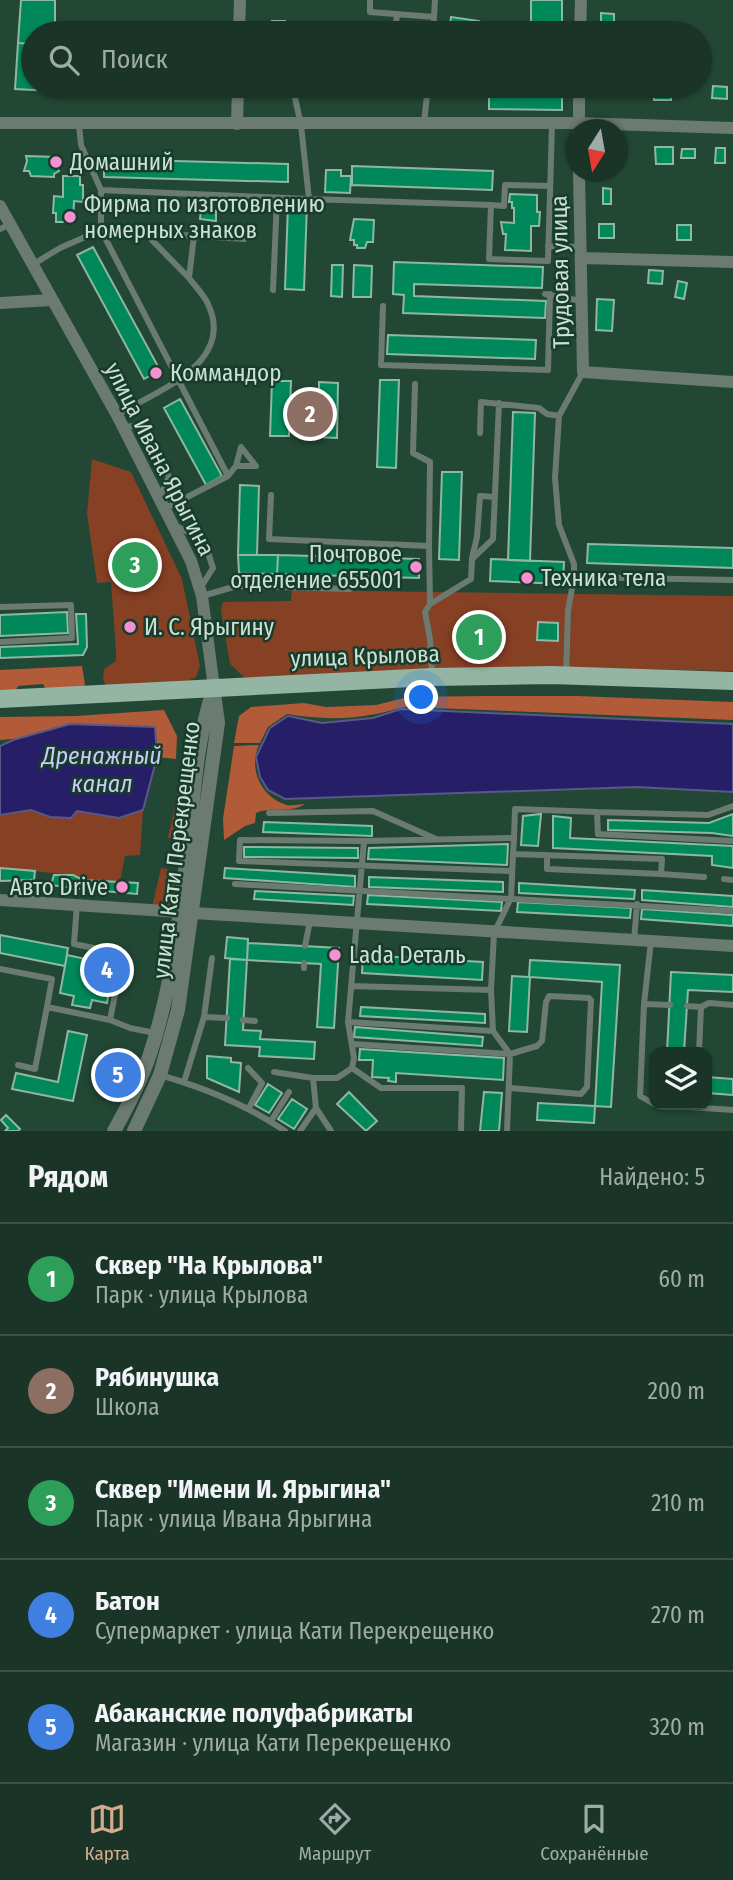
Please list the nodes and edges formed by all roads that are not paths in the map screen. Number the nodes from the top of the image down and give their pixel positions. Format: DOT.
graph roads {
  1 [pos="240,0"];
  2 [pos="370,0"];
  3 [pos="435,0"];
  4 [pos="581,0"];
  5 [pos="397,14"];
  6 [pos="434,17"];
  7 [pos="239,21"];
  8 [pos="396,21"];
  9 [pos="434,21"];
  10 [pos="580,21"];
  11 [pos="238,98"];
  12 [pos="295,98"];
  13 [pos="427,98"];
  14 [pos="579,98"];
  15 [pos="579,119"];
  16 [pos="424,123"];
  17 [pos="0,124"];
  18 [pos="237,124"];
  19 [pos="552,124"];
  20 [pos="79,125"];
  21 [pos="302,125"];
  22 [pos="565,125"];
  23 [pos="628,127"];
  24 [pos="733,128"];
  25 [pos="579,182"];
  26 [pos="550,186"];
  27 [pos="101,190"];
  28 [pos="277,198"];
  29 [pos="309,199"];
  30 [pos="491,205"];
  31 [pos="0,206"];
  32 [pos="5,226"];
  33 [pos="101,230"];
  34 [pos="145,233"];
  35 [pos="194,236"];
  36 [pos="244,239"];
  37 [pos="548,246"];
  38 [pos="582,252"];
  39 [pos="733,261"];
  40 [pos="32,265"];
  41 [pos="189,278"];
  42 [pos="274,290"];
  43 [pos="51,300"];
  44 [pos="582,301"];
  45 [pos="0,303"];
  46 [pos="383,306"];
  47 [pos="583,372"];
  48 [pos="178,380"];
  49 [pos="733,382"];
  50 [pos="415,384"];
  51 [pos="499,403"];
  52 [pos="559,416"];
  53 [pos="120,421"];
  54 [pos="480,433"];
  55 [pos="236,467"];
  56 [pos="228,476"];
  57 [pos="271,495"];
  58 [pos="495,496"];
  59 [pos="163,503"];
  60 [pos="174,525"];
  61 [pos="429,546"];
  62 [pos="472,559"];
  63 [pos="574,577"];
  64 [pos="733,580"];
  65 [pos="350,589"];
  66 [pos="201,593"];
  67 [pos="430,604"];
  68 [pos="0,607"];
  69 [pos="0,642"];
  70 [pos="566,675"];
  71 [pos="432,677"];
  72 [pos="733,681"];
  73 [pos="214,688"];
  74 [pos="0,699"];
  75 [pos="733,806"];
  76 [pos="597,812"];
  77 [pos="269,813"];
  78 [pos="514,838"];
  79 [pos="438,840"];
  80 [pos="364,841"];
  81 [pos="733,841"];
  82 [pos="513,854"];
  83 [pos="547,855"];
  84 [pos="362,867"];
  85 [pos="512,871"];
  86 [pos="661,874"];
  87 [pos="704,877"];
  88 [pos="724,879"];
  89 [pos="733,880"];
  90 [pos="235,884"];
  91 [pos="359,890"];
  92 [pos="510,898"];
  93 [pos="0,900"];
  94 [pos="77,903"];
  95 [pos="637,904"];
  96 [pos="733,911"];
  97 [pos="186,912"];
  98 [pos="310,921"];
  99 [pos="356,924"];
  100 [pos="494,933"];
  101 [pos="634,940"];
  102 [pos="651,941"];
  103 [pos="305,946"];
  104 [pos="733,946"];
  105 [pos="212,958"];
  106 [pos="0,969"];
  107 [pos="351,986"];
  108 [pos="491,990"];
  109 [pos="644,1004"];
  110 [pos="670,1005"];
  111 [pos="733,1005"];
  112 [pos="687,1006"];
  113 [pos="47,1007"];
  114 [pos="701,1007"];
  115 [pos="204,1017"];
  116 [pos="227,1018"];
  117 [pos="110,1020"];
  118 [pos="243,1020"];
  119 [pos="255,1021"];
  120 [pos="348,1022"];
  121 [pos="493,1031"];
  122 [pos="157,1033"];
  123 [pos="352,1044"];
  124 [pos="699,1047"];
  125 [pos="510,1054"];
  126 [pos="18,1065"];
  127 [pos="248,1068"];
  128 [pos="352,1068"];
  129 [pos="274,1072"];
  130 [pos="160,1075"];
  131 [pos="313,1078"];
  132 [pos="184,1082"];
  133 [pos="510,1088"];
  134 [pos="289,1093"];
  135 [pos="649,1101"];
  136 [pos="712,1107"];
  137 [pos="249,1108"];
  138 [pos="316,1108"];
  139 [pos="733,1110"];
  140 [pos="271,1121"];
  141 [pos="114,1131"];
  142 [pos="134,1131"];
  143 [pos="285,1131"];
  144 [pos="300,1131"];
  145 [pos="331,1131"];
  146 [pos="461,1131"];
  147 [pos="507,1131"];
  1 -- 7 [label="street"];
  2 -- 5 [label="lane"];
  3 -- 6 [label="lane"];
  4 -- 10 [label="street"];
  5 -- 6 [label="lane"];
  5 -- 8 [label="lane"];
  6 -- 9 [label="lane"];
  11 -- 18 [label="street"];
  12 -- 21 [label="lane"];
  13 -- 16 [label="lane"];
  14 -- 15 [label="street"];
  16 -- 19 [label="street"];
  16 -- 21 [label="street"];
  17 -- 20 [label="street"];
  18 -- 20 [label="street"];
  18 -- 21 [label="street"];
  19 -- 22 [label="street"];
  19 -- 26 [label="lane"];
  20 -- 27 [label="lane"];
  21 -- 29 [label="lane"];
  23 -- 24 [label="street"];
  25 -- 38 [label="street, Трудовая улица"];
  26 -- 30 [label="lane"];
  26 -- 37 [label="lane"];
  27 -- 28 [label="lane"];
  27 -- 33 [label="lane"];
  28 -- 29 [label="lane"];
  28 -- 42 [label="lane"];
  29 -- 30 [label="lane"];
  30 -- 37 [label="lane"];
  31 -- 32 [label="street, улица Ивана Ярыгина"];
  32 -- 40 [label="street, улица Ивана Ярыгина"];
  33 -- 34 [label="lane"];
  33 -- 40 [label="lane"];
  33 -- 48 [label="lane"];
  34 -- 35 [label="lane"];
  34 -- 41 [label="lane"];
  35 -- 36 [label="lane"];
  35 -- 41 [label="lane"];
  37 -- 38 [label="lane"];
  38 -- 39 [label="street"];
  38 -- 44 [label="street, Трудовая улица"];
  40 -- 43 [label="street, улица Ивана Ярыгина"];
  41 -- 48 [label="lane"];
  43 -- 45 [label="street"];
  43 -- 53 [label="street, улица Ивана Ярыгина"];
  44 -- 46 [label="lane"];
  44 -- 47 [label="street, Трудовая улица"];
  47 -- 49 [label="street"];
  47 -- 52 [label="lane"];
  48 -- 53 [label="lane"];
  48 -- 56 [label="lane"];
  50 -- 61 [label="lane"];
  51 -- 52 [label="lane"];
  51 -- 54 [label="lane"];
  51 -- 58 [label="lane"];
  52 -- 63 [label="lane"];
  53 -- 59 [label="street, улица Ивана Ярыгина"];
  53 -- 59 [label="lane"];
  55 -- 56 [label="lane"];
  56 -- 59 [label="lane"];
  57 -- 61 [label="lane"];
  58 -- 62 [label="lane"];
  58 -- 62 [label="lane"];
  59 -- 60 [label="street, улица Ивана Ярыгина"];
  60 -- 66 [label="street, улица Ивана Ярыгина"];
  60 -- 66 [label="lane"];
  61 -- 67 [label="lane"];
  62 -- 67 [label="lane"];
  63 -- 64 [label="lane"];
  63 -- 70 [label="lane"];
  65 -- 66 [label="lane"];
  66 -- 73 [label="street, улица Ивана Ярыгина"];
  67 -- 71 [label="lane"];
  68 -- 69 [label="lane"];
  70 -- 71 [label="main road, улица Крылова"];
  70 -- 72 [label="main road, улица Крылова"];
  71 -- 73 [label="main road, улица Крылова"];
  73 -- 74 [label="main road, улица Крылова"];
  73 -- 97 [label="street, улица Кати Перекрещенко"];
  75 -- 76 [label="lane"];
  76 -- 78 [label="lane"];
  76 -- 81 [label="lane"];
  77 -- 79 [label="lane"];
  78 -- 79 [label="lane"];
  78 -- 82 [label="lane"];
  79 -- 80 [label="lane"];
  80 -- 84 [label="lane"];
  80 -- 84 [label="lane"];
  82 -- 83 [label="lane"];
  82 -- 85 [label="lane"];
  83 -- 86 [label="lane"];
  83 -- 86 [label="lane"];
  84 -- 85 [label="lane"];
  84 -- 91 [label="lane"];
  85 -- 92 [label="lane"];
  86 -- 87 [label="lane"];
  88 -- 89 [label="lane"];
  90 -- 91 [label="lane"];
  91 -- 92 [label="lane"];
  91 -- 99 [label="lane"];
  92 -- 95 [label="lane"];
  92 -- 100 [label="lane"];
  93 -- 94 [label="street"];
  94 -- 97 [label="street"];
  94 -- 117 [label="lane"];
  95 -- 96 [label="lane"];
  95 -- 101 [label="lane"];
  97 -- 98 [label="street"];
  97 -- 122 [label="street, улица Кати Перекрещенко"];
  97 -- 130 [label="street, улица Кати Перекрещенко"];
  98 -- 99 [label="street"];
  98 -- 103 [label="lane"];
  99 -- 100 [label="street"];
  99 -- 107 [label="lane"];
  100 -- 101 [label="street"];
  100 -- 108 [label="lane"];
  101 -- 102 [label="street"];
  102 -- 104 [label="street"];
  102 -- 109 [label="lane"];
  105 -- 115 [label="lane"];
  106 -- 113 [label="lane"];
  107 -- 108 [label="lane"];
  107 -- 120 [label="lane"];
  108 -- 121 [label="lane"];
  109 -- 110 [label="lane"];
  109 -- 135 [label="lane"];
  111 -- 114 [label="lane"];
  112 -- 114 [label="lane"];
  113 -- 117 [label="lane"];
  113 -- 126 [label="lane"];
  114 -- 124 [label="lane"];
  115 -- 116 [label="lane"];
  115 -- 132 [label="lane"];
  117 -- 122 [label="lane"];
  118 -- 119 [label="lane"];
  120 -- 121 [label="lane"];
  120 -- 123 [label="lane"];
  121 -- 125 [label="lane"];
  122 -- 141 [label="street, улица Кати Перекрещенко"];
  123 -- 125 [label="lane"];
  123 -- 128 [label="lane"];
  125 -- 133 [label="lane"];
  125 -- 133 [label="lane"];
  127 -- 137 [label="lane"];
  128 -- 131 [label="lane"];
  128 -- 146 [label="lane"];
  129 -- 131 [label="lane"];
  130 -- 132 [label="lane"];
  130 -- 142 [label="street, улица Кати Перекрещенко"];
  131 -- 138 [label="lane"];
  132 -- 137 [label="lane"];
  133 -- 147 [label="lane"];
  134 -- 140 [label="lane"];
  136 -- 139 [label="lane"];
  137 -- 140 [label="lane"];
  138 -- 144 [label="lane"];
  138 -- 145 [label="lane"];
  140 -- 143 [label="lane"];
}
